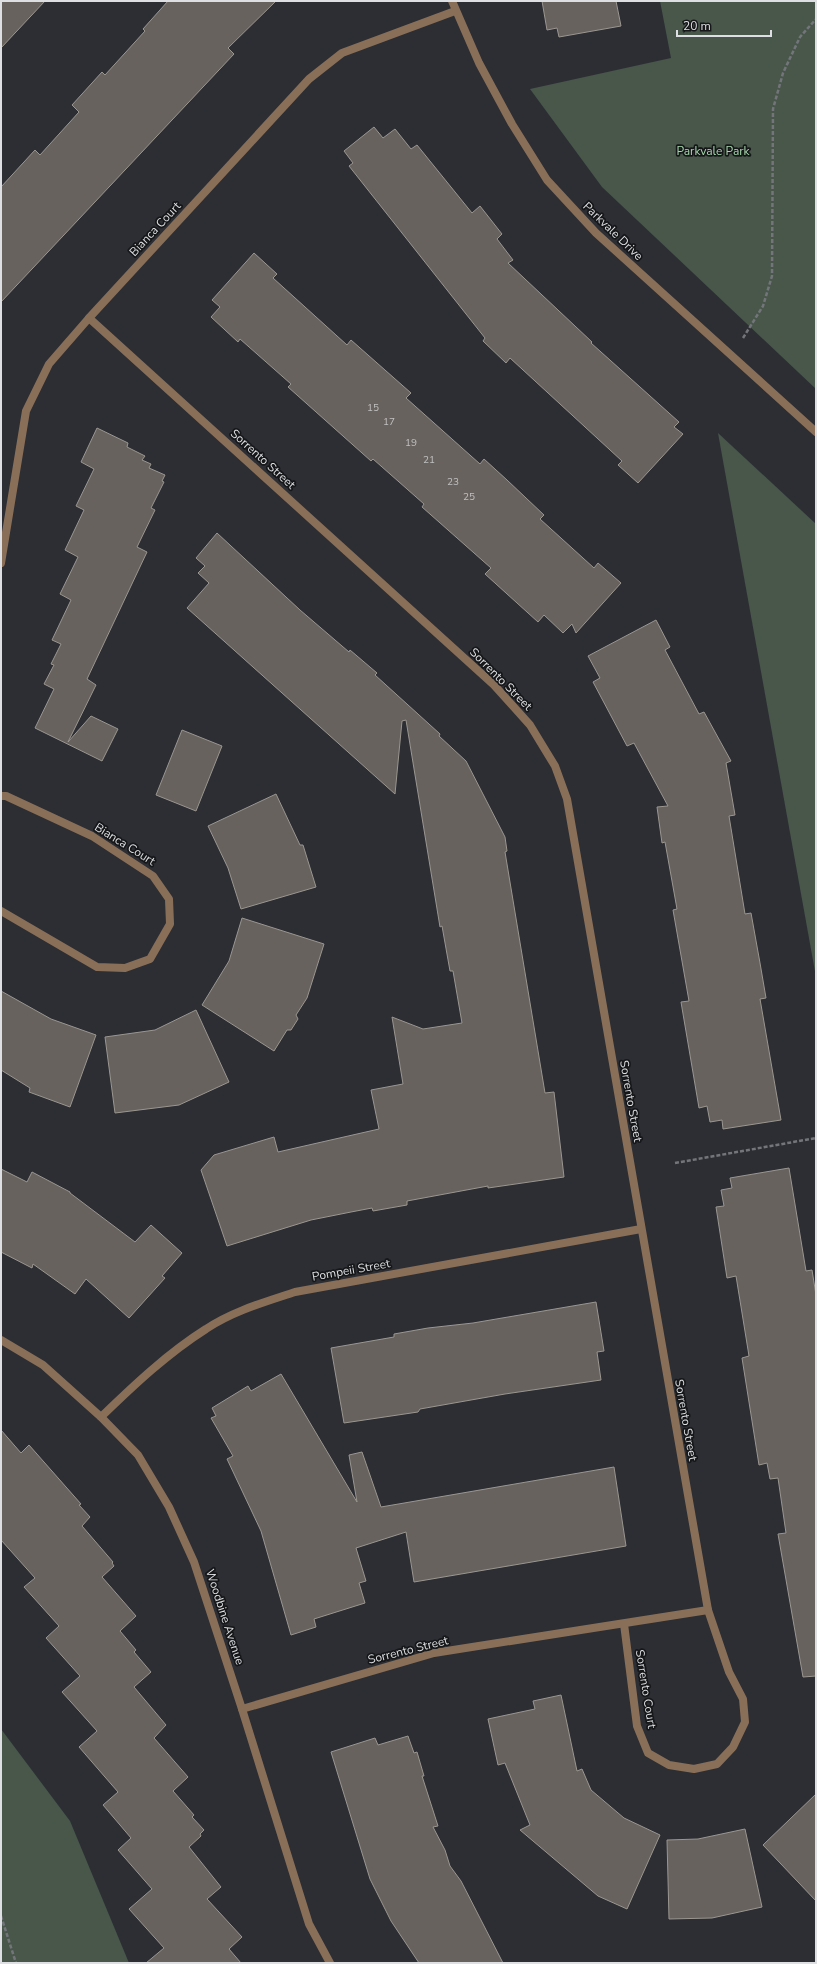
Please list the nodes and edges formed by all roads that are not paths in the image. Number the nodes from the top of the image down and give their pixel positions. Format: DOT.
graph roads {
  1 [pos="452,1"];
  2 [pos="455,11"];
  3 [pos="89,318"];
  4 [pos="816,432"];
  5 [pos="1,563"];
  6 [pos="1,796"];
  7 [pos="1,911"];
  8 [pos="640,1229"];
  9 [pos="1,1340"];
  10 [pos="102,1417"];
  11 [pos="708,1610"];
  12 [pos="624,1624"];
  13 [pos="242,1709"];
  14 [pos="330,1963"];
  1 -- 2 [label="street, Parkvale Drive"];
  2 -- 3 [label="street, Bianca Court"];
  2 -- 4 [label="street, Parkvale Drive"];
  3 -- 5 [label="street, Bianca Court"];
  3 -- 8 [label="street, Sorrento Street"];
  6 -- 7 [label="street, Bianca Court"];
  8 -- 10 [label="street, Pompeii Street"];
  8 -- 11 [label="street, Sorrento Street"];
  9 -- 10 [label="street, Woodbine Avenue"];
  10 -- 13 [label="street, Woodbine Avenue"];
  11 -- 12 [label="street, Sorrento Street"];
  11 -- 12 [label="street, Sorrento Court"];
  12 -- 13 [label="street, Sorrento Street"];
  13 -- 14 [label="street, Woodbine Avenue"];
}
